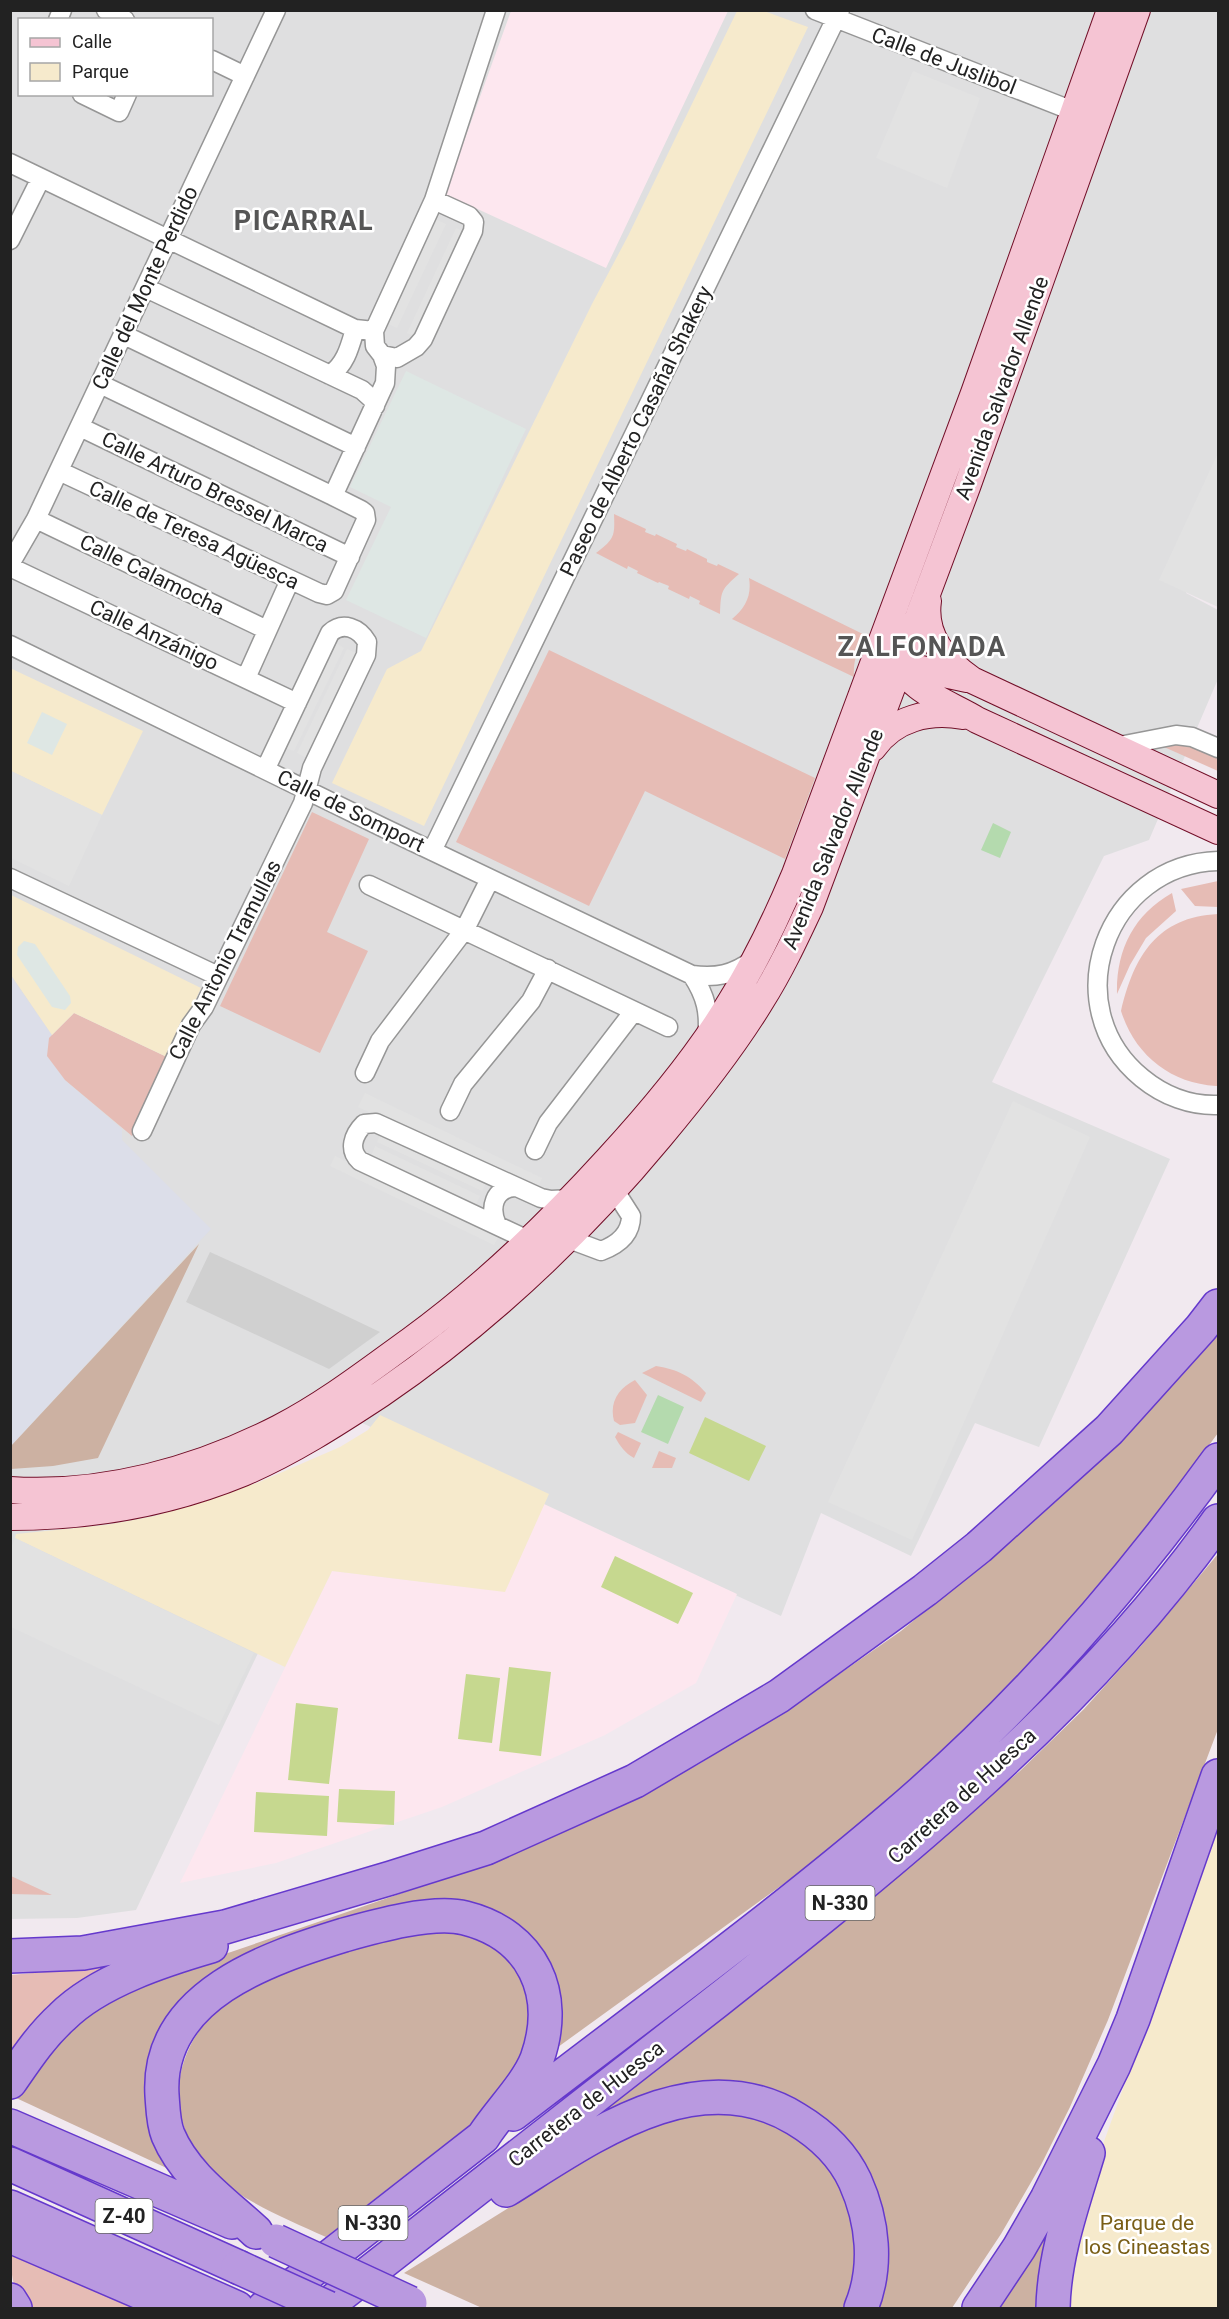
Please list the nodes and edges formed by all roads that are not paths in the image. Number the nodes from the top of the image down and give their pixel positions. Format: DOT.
graph roads {
  1 [pos="106,10"];
  2 [pos="276,10"];
  3 [pos="496,10"];
  4 [pos="815,10"];
  5 [pos="1110,10"];
  6 [pos="1137,10"];
  7 [pos="838,15"];
  8 [pos="121,18"];
  9 [pos="213,60"];
  10 [pos="245,76"];
  11 [pos="86,96"];
  12 [pos="127,96"];
  13 [pos="1102,107"];
  14 [pos="1073,111"];
  15 [pos="10,163"];
  16 [pos="40,178"];
  17 [pos="434,200"];
  18 [pos="10,240"];
  19 [pos="169,240"];
  20 [pos="146,288"];
  21 [pos="355,328"];
  22 [pos="374,331"];
  23 [pos="124,335"];
  24 [pos="382,355"];
  25 [pos="330,375"];
  26 [pos="100,384"];
  27 [pos="375,406"];
  28 [pos="80,427"];
  29 [pos="356,447"];
  30 [pos="59,471"];
  31 [pos="333,496"];
  32 [pos="36,519"];
  33 [pos="350,557"];
  34 [pos="10,566"];
  35 [pos="290,580"];
  36 [pos="929,586"];
  37 [pos="893,610"];
  38 [pos="267,630"];
  39 [pos="10,645"];
  40 [pos="901,668"];
  41 [pos="246,678"];
  42 [pos="972,681"];
  43 [pos="858,700"];
  44 [pos="297,703"];
  45 [pos="977,720"];
  46 [pos="1114,747"];
  47 [pos="1218,748"];
  48 [pos="868,756"];
  49 [pos="266,768"];
  50 [pos="307,789"];
  51 [pos="1218,795"];
  52 [pos="1218,831"];
  53 [pos="432,851"];
  54 [pos="1218,861"];
  55 [pos="10,878"];
  56 [pos="490,879"];
  57 [pos="369,885"];
  58 [pos="465,929"];
  59 [pos="754,958"];
  60 [pos="548,969"];
  61 [pos="218,976"];
  62 [pos="697,976"];
  63 [pos="732,1000"];
  64 [pos="634,1011"];
  65 [pos="668,1027"];
  66 [pos="738,1036"];
  67 [pos="706,1039"];
  68 [pos="365,1073"];
  69 [pos="1218,1105"];
  70 [pos="450,1111"];
  71 [pos="142,1131"];
  72 [pos="535,1150"];
  73 [pos="515,1187"];
  74 [pos="615,1191"];
  75 [pos="574,1196"];
  76 [pos="497,1225"];
  77 [pos="569,1239"];
  78 [pos="530,1241"];
  79 [pos="1218,1306"];
  80 [pos="1218,1460"];
  81 [pos="10,1490"];
  82 [pos="10,1517"];
  83 [pos="1218,1521"];
  84 [pos="1218,1776"];
  85 [pos="486,1848"];
  86 [pos="10,1956"];
  87 [pos="1114,2065"];
  88 [pos="10,2082"];
  89 [pos="10,2126"];
  90 [pos="483,2137"];
  91 [pos="10,2164"];
  92 [pos="10,2207"];
  93 [pos="10,2236"];
  94 [pos="417,2236"];
  95 [pos="266,2237"];
  96 [pos="10,2300"];
  97 [pos="189,2300"];
  98 [pos="416,2306"];
  99 [pos="15,2308"];
  100 [pos="237,2308"];
  101 [pos="264,2308"];
  102 [pos="324,2308"];
  103 [pos="328,2308"];
  104 [pos="861,2308"];
  105 [pos="980,2308"];
  106 [pos="1053,2308"];
  1 -- 8 [label="street"];
  2 -- 10 [label="street, Calle del Monte Perdido"];
  3 -- 17 [label="street"];
  4 -- 7 [label="street, Calle de Juslibol"];
  5 -- 14 [label="main road, Avenida Salvador Allende"];
  6 -- 13 [label="main road, Avenida Salvador Allende"];
  7 -- 14 [label="street, Calle de Juslibol"];
  7 -- 53 [label="street, Paseo de Alberto Casañal Shakery"];
  9 -- 10 [label="street"];
  10 -- 19 [label="street, Calle del Monte Perdido"];
  11 -- 12 [label="street"];
  13 -- 14 [label="street"];
  13 -- 36 [label="main road, Avenida Salvador Allende"];
  14 -- 37 [label="main road, Avenida Salvador Allende"];
  15 -- 16 [label="street"];
  16 -- 18 [label="street"];
  16 -- 19 [label="street"];
  17 -- 22 [label="street"];
  17 -- 24 [label="street"];
  19 -- 20 [label="street, Calle del Monte Perdido"];
  19 -- 21 [label="street"];
  20 -- 23 [label="street, Calle del Monte Perdido"];
  20 -- 25 [label="street"];
  21 -- 22 [label="street"];
  21 -- 25 [label="street"];
  22 -- 24 [label="street"];
  23 -- 26 [label="street, Calle del Monte Perdido"];
  23 -- 29 [label="street"];
  24 -- 27 [label="street"];
  25 -- 27 [label="street"];
  26 -- 28 [label="street, Calle del Monte Perdido"];
  26 -- 31 [label="street"];
  27 -- 29 [label="street"];
  28 -- 30 [label="street, Calle del Monte Perdido"];
  28 -- 33 [label="street, Calle Arturo Bressel Marca"];
  29 -- 31 [label="street"];
  30 -- 32 [label="street, Calle del Monte Perdido"];
  30 -- 35 [label="street, Calle de Teresa Agüesca"];
  31 -- 33 [label="street"];
  32 -- 34 [label="street, Calle del Monte Perdido"];
  32 -- 38 [label="street, Calle Calamocha"];
  33 -- 35 [label="street, Calle de Teresa Agüesca"];
  34 -- 41 [label="street, Calle Anzánigo"];
  35 -- 38 [label="street"];
  36 -- 40 [label="main road, Avenida Salvador Allende"];
  36 -- 42 [label="main road"];
  37 -- 40 [label="main road, Avenida Salvador Allende"];
  37 -- 43 [label="main road, Avenida Salvador Allende"];
  38 -- 41 [label="street"];
  39 -- 49 [label="street, Calle de Somport"];
  40 -- 42 [label="main road"];
  40 -- 43 [label="main road, Avenida Salvador Allende"];
  40 -- 45 [label="main road"];
  40 -- 48 [label="main road, Avenida Salvador Allende"];
  41 -- 44 [label="street, Calle Anzánigo"];
  42 -- 46 [label="main road"];
  43 -- 59 [label="main road, Avenida Salvador Allende"];
  44 -- 49 [label="street"];
  44 -- 50 [label="street, Calle Antonio Tramullas"];
  45 -- 48 [label="main road"];
  45 -- 52 [label="main road"];
  46 -- 47 [label="street"];
  46 -- 51 [label="main road"];
  48 -- 66 [label="main road, Avenida Salvador Allende"];
  49 -- 50 [label="street, Calle de Somport"];
  50 -- 53 [label="street, Calle de Somport"];
  50 -- 61 [label="street, Calle Antonio Tramullas"];
  53 -- 56 [label="street, Calle de Somport"];
  54 -- 69 [label="street"];
  55 -- 61 [label="street"];
  56 -- 58 [label="street"];
  56 -- 62 [label="street, Calle de Somport"];
  57 -- 58 [label="street"];
  58 -- 60 [label="street"];
  58 -- 68 [label="street"];
  59 -- 62 [label="street"];
  59 -- 63 [label="main road, Avenida Salvador Allende"];
  60 -- 64 [label="street"];
  60 -- 70 [label="street"];
  61 -- 71 [label="street, Calle Antonio Tramullas"];
  62 -- 63 [label="street"];
  62 -- 67 [label="street"];
  63 -- 66 [label="street"];
  63 -- 67 [label="main road, Avenida Salvador Allende"];
  64 -- 65 [label="street"];
  64 -- 72 [label="street"];
  66 -- 74 [label="main road, Avenida Salvador Allende"];
  67 -- 75 [label="main road, Avenida Salvador Allende"];
  73 -- 75 [label="street"];
  73 -- 76 [label="street"];
  73 -- 76 [label="street"];
  74 -- 75 [label="street"];
  74 -- 77 [label="main road, Avenida Salvador Allende"];
  74 -- 77 [label="street"];
  75 -- 78 [label="main road, Avenida Salvador Allende"];
  76 -- 78 [label="street"];
  77 -- 78 [label="street"];
  77 -- 82 [label="main road, Avenida Salvador Allende"];
  78 -- 81 [label="main road, Avenida Salvador Allende"];
  79 -- 85 [label="highway"];
  80 -- 90 [label="highway, Carretera de Huesca / N-330"];
  83 -- 94 [label="highway, Carretera de Huesca / N-330"];
  84 -- 87 [label="highway"];
  85 -- 86 [label="highway"];
  85 -- 88 [label="highway"];
  87 -- 105 [label="highway"];
  87 -- 106 [label="highway"];
  89 -- 95 [label="highway"];
  90 -- 95 [label="highway"];
  90 -- 101 [label="highway, N-330"];
  91 -- 103 [label="highway, Z-40, bridge"];
  92 -- 97 [label="highway, Z-40"];
  93 -- 97 [label="highway"];
  94 -- 102 [label="highway, N-330"];
  94 -- 104 [label="highway"];
  95 -- 98 [label="highway, bridge"];
  96 -- 99 [label="highway"];
  97 -- 100 [label="highway, Z-40"];
}
